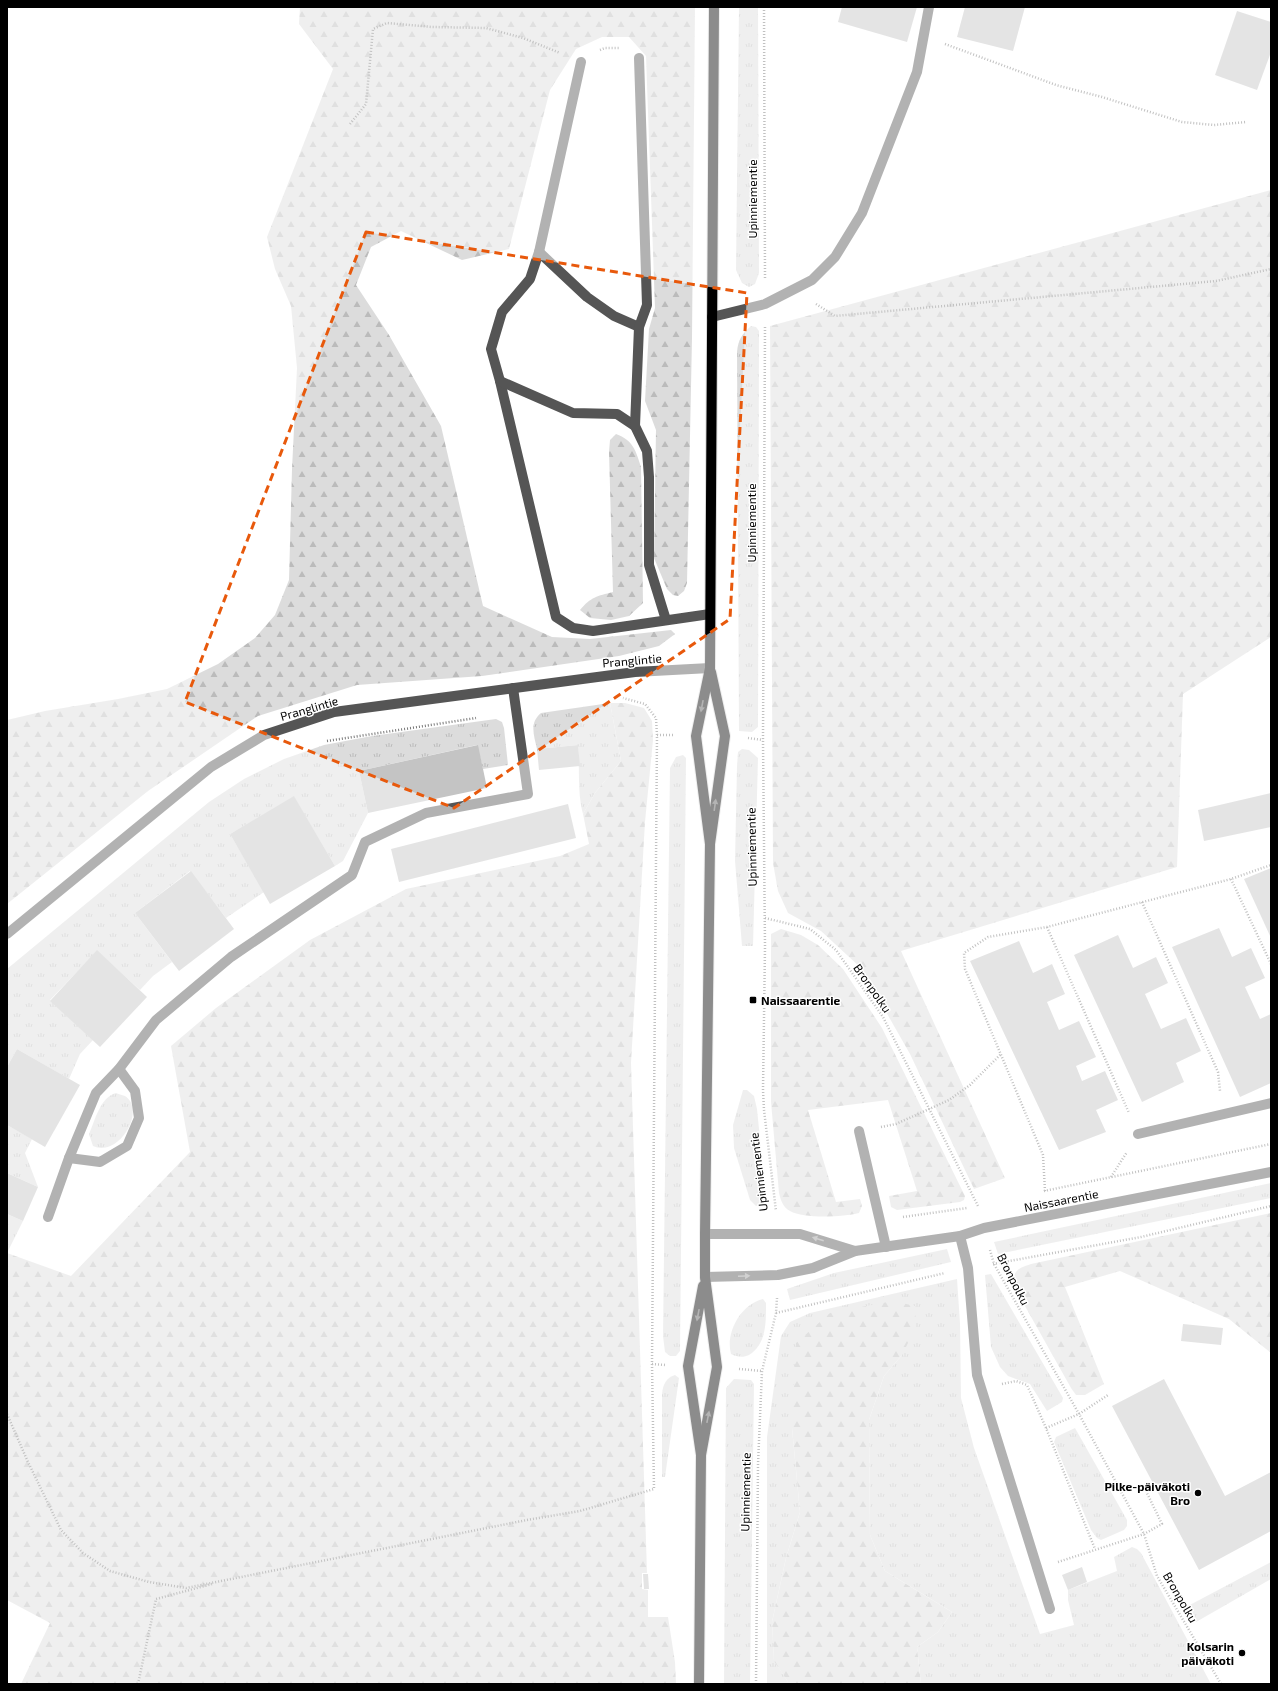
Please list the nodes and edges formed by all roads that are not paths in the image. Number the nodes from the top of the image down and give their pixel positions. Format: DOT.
graph roads {
  1 [pos="714,7"];
  2 [pos="929,7"];
  3 [pos="639,58"];
  4 [pos="581,62"];
  5 [pos="539,252"];
  6 [pos="712,317"];
  7 [pos="638,327"];
  8 [pos="500,381"];
  9 [pos="635,426"];
  10 [pos="710,614"];
  11 [pos="666,620"];
  12 [pos="710,668"];
  13 [pos="513,688"];
  14 [pos="710,844"];
  15 [pos="7,934"];
  16 [pos="119,1069"];
  17 [pos="1271,1103"];
  18 [pos="859,1131"];
  19 [pos="1138,1134"];
  20 [pos="69,1158"];
  21 [pos="1271,1172"];
  22 [pos="48,1217"];
  23 [pos="705,1234"];
  24 [pos="960,1236"];
  25 [pos="886,1247"];
  26 [pos="855,1250"];
  27 [pos="705,1277"];
  28 [pos="701,1455"];
  29 [pos="1050,1609"];
  30 [pos="699,1684"];
  1 -- 6 [label="main road"];
  2 -- 6 [label="street"];
  3 -- 7 [label="street"];
  4 -- 5 [label="street"];
  5 -- 7 [label="street"];
  5 -- 8 [label="street"];
  6 -- 10 [label="main road"];
  7 -- 9 [label="street"];
  8 -- 9 [label="street"];
  8 -- 11 [label="street"];
  9 -- 11 [label="street"];
  10 -- 11 [label="street"];
  10 -- 12 [label="main road"];
  12 -- 13 [label="street, Pranglintie"];
  12 -- 14 [label="main road, one-way"];
  14 -- 12 [label="main road, one-way"];
  13 -- 15 [label="street, Pranglintie"];
  13 -- 16 [label="street"];
  14 -- 23 [label="main road"];
  16 -- 20 [label="street"];
  16 -- 20 [label="street"];
  17 -- 19 [label="street"];
  18 -- 25 [label="street"];
  20 -- 22 [label="street"];
  21 -- 24 [label="street, Naissaarentie"];
  26 -- 23 [label="street, Naissaarentie, one-way"];
  23 -- 27 [label="main road"];
  24 -- 25 [label="street, Naissaarentie"];
  24 -- 29 [label="street"];
  25 -- 26 [label="street, Naissaarentie"];
  27 -- 26 [label="street, Naissaarentie, one-way"];
  27 -- 28 [label="main road, one-way"];
  28 -- 27 [label="main road, one-way"];
  28 -- 30 [label="main road"];
}
